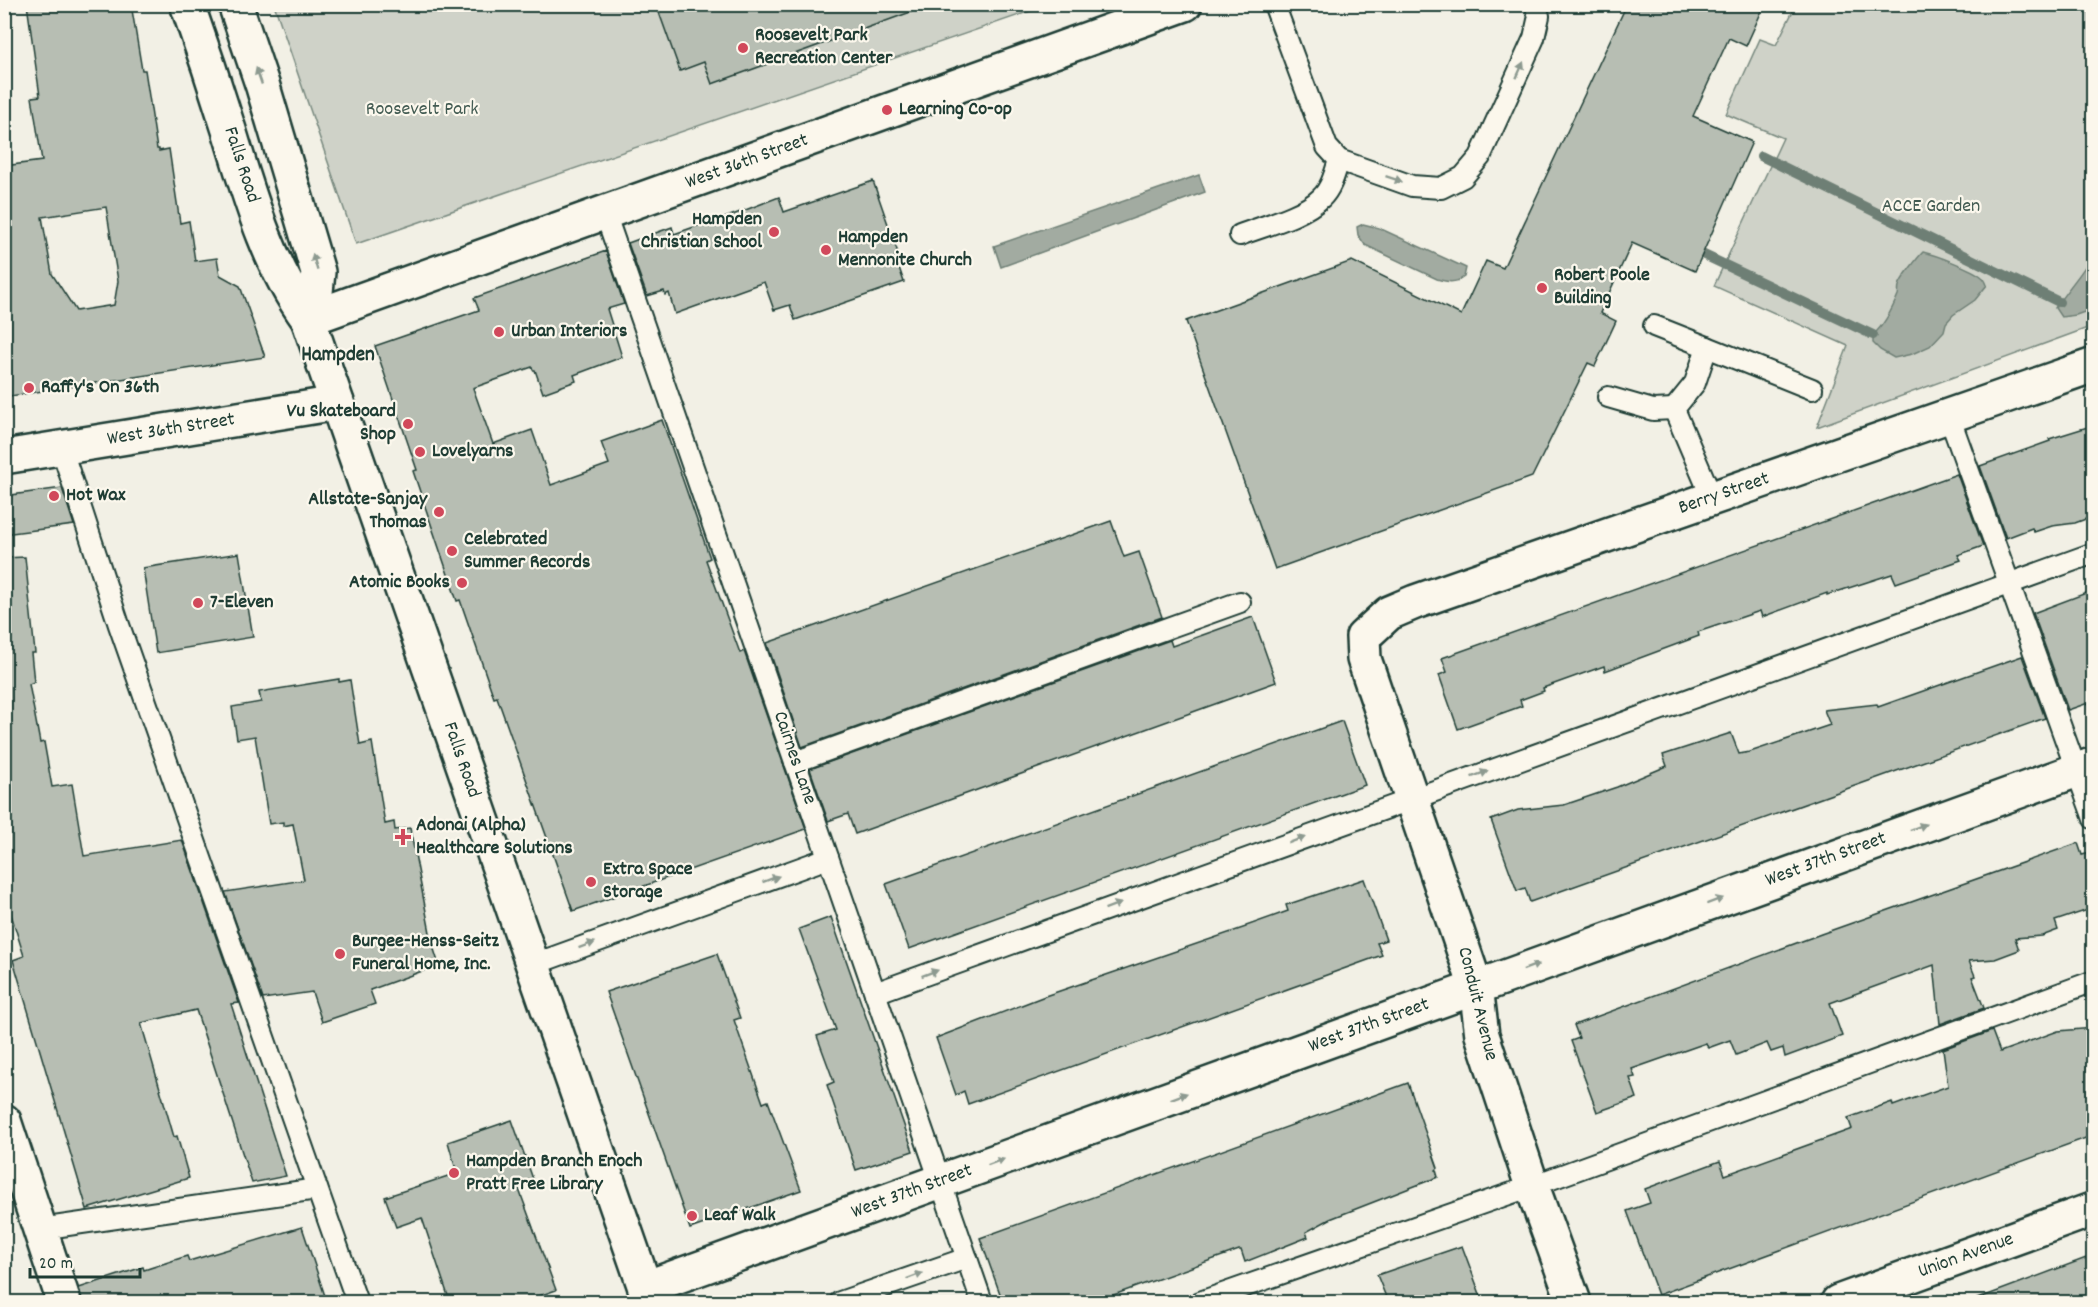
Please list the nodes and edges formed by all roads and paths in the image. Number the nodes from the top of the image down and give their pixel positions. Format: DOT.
graph roads {
  1 [pos="187,4"];
  2 [pos="235,4"];
  3 [pos="1185,4"];
  4 [pos="1274,4"];
  5 [pos="1535,4"];
  6 [pos="1339,160"];
  7 [pos="605,213"];
  8 [pos="1240,235"];
  9 [pos="308,319"];
  10 [pos="1654,326"];
  11 [pos="1707,347"];
  12 [pos="2094,365"];
  13 [pos="1812,389"];
  14 [pos="1608,397"];
  15 [pos="337,403"];
  16 [pos="1674,409"];
  17 [pos="1949,416"];
  18 [pos="61,447"];
  19 [pos="4,457"];
  20 [pos="1712,498"];
  21 [pos="2094,553"];
  22 [pos="2009,584"];
  23 [pos="1240,602"];
  24 [pos="1363,637"];
  25 [pos="795,762"];
  26 [pos="2085,767"];
  27 [pos="1412,798"];
  28 [pos="2094,819"];
  29 [pos="828,858"];
  30 [pos="532,965"];
  31 [pos="2094,981"];
  32 [pos="1476,987"];
  33 [pos="875,993"];
  34 [pos="4,1121"];
  35 [pos="13,1174"];
  36 [pos="941,1182"];
  37 [pos="1532,1186"];
  38 [pos="316,1189"];
  39 [pos="2094,1209"];
  40 [pos="40,1229"];
  41 [pos="966,1258"];
  42 [pos="647,1295"];
  43 [pos="64,1302"];
  44 [pos="357,1302"];
  45 [pos="840,1302"];
  46 [pos="982,1302"];
  47 [pos="1200,1302"];
  48 [pos="1574,1302"];
  49 [pos="1838,1302"];
  1 -- 9 [label="street, Falls Road"];
  9 -- 2 [label="street, one-way"];
  3 -- 7 [label="street, West 36th Street"];
  4 -- 6 [label="lane"];
  6 -- 5 [label="lane, one-way"];
  6 -- 8 [label="lane"];
  7 -- 9 [label="street, West 36th Street"];
  7 -- 25 [label="lane, Cairnes Lane"];
  9 -- 15 [label="street, Falls Road"];
  10 -- 11 [label="lane"];
  11 -- 13 [label="lane"];
  11 -- 16 [label="lane"];
  12 -- 17 [label="street, Berry Street"];
  14 -- 16 [label="lane"];
  15 -- 18 [label="street, West 36th Street"];
  15 -- 30 [label="street, Falls Road"];
  16 -- 20 [label="lane"];
  17 -- 20 [label="street, Berry Street"];
  17 -- 22 [label="lane"];
  18 -- 19 [label="street, West 36th Street"];
  18 -- 38 [label="lane"];
  20 -- 24 [label="street, Berry Street"];
  21 -- 22 [label="lane"];
  22 -- 26 [label="lane"];
  27 -- 22 [label="lane, one-way"];
  23 -- 25 [label="lane"];
  24 -- 27 [label="street, Conduit Avenue"];
  25 -- 29 [label="lane, Cairnes Lane"];
  26 -- 28 [label="lane"];
  32 -- 26 [label="street, West 37th Street, one-way"];
  27 -- 32 [label="street, Conduit Avenue"];
  33 -- 27 [label="lane, one-way"];
  30 -- 29 [label="lane, one-way"];
  29 -- 33 [label="lane, Cairnes Lane"];
  30 -- 42 [label="street, Falls Road"];
  31 -- 37 [label="lane"];
  36 -- 32 [label="street, West 37th Street, one-way"];
  32 -- 37 [label="street, Conduit Avenue"];
  33 -- 36 [label="lane, Cairnes Lane"];
  34 -- 35 [label="street"];
  35 -- 40 [label="street"];
  36 -- 41 [label="lane, Cairnes Lane"];
  36 -- 42 [label="street, West 37th Street"];
  37 -- 47 [label="lane"];
  37 -- 48 [label="street, Conduit Avenue"];
  38 -- 40 [label="lane"];
  38 -- 44 [label="lane"];
  39 -- 49 [label="street, Union Avenue"];
  40 -- 43 [label="street"];
  45 -- 41 [label="lane, one-way"];
  41 -- 46 [label="lane, Cairnes Lane"];
}
